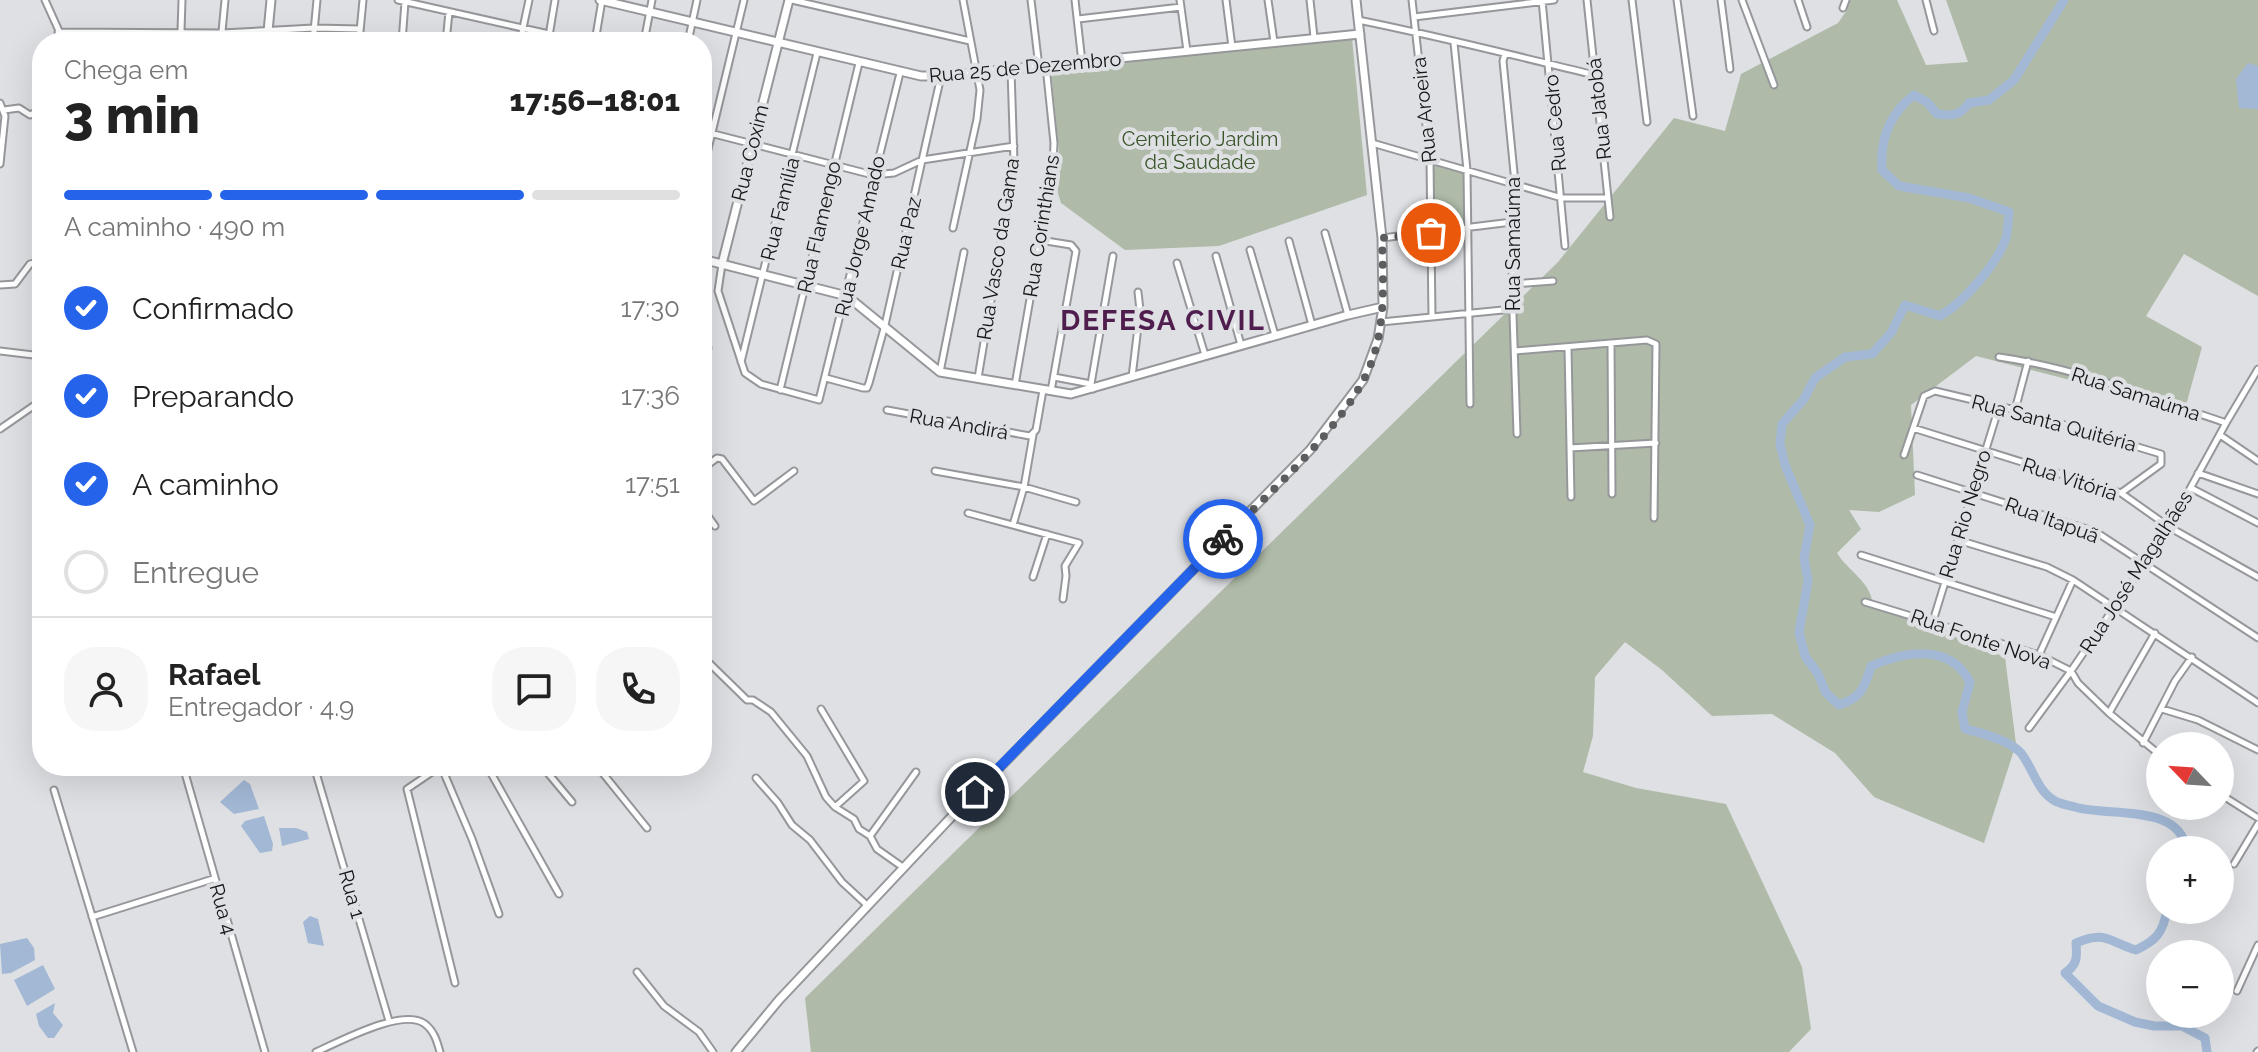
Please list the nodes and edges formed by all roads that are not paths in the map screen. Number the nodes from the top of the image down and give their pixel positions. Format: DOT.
graph roads {
  1 [pos="45,0"];
  2 [pos="182,0"];
  3 [pos="225,0"];
  4 [pos="271,0"];
  5 [pos="317,0"];
  6 [pos="363,0"];
  7 [pos="398,0"];
  8 [pos="529,0"];
  9 [pos="555,0"];
  10 [pos="601,0"];
  11 [pos="652,0"];
  12 [pos="697,0"];
  13 [pos="744,0"];
  14 [pos="791,0"];
  15 [pos="963,0"];
  16 [pos="1031,0"];
  17 [pos="1075,0"];
  18 [pos="1226,0"];
  19 [pos="1268,0"];
  20 [pos="1310,0"];
  21 [pos="1356,0"];
  22 [pos="1412,0"];
  23 [pos="1554,0"];
  24 [pos="1587,0"];
  25 [pos="1632,0"];
  26 [pos="1677,0"];
  27 [pos="1721,0"];
  28 [pos="1742,0"];
  29 [pos="1798,0"];
  30 [pos="1846,0"];
  31 [pos="1926,0"];
  32 [pos="1542,1"];
  33 [pos="405,2"];
  34 [pos="1180,3"];
  35 [pos="1843,8"];
  36 [pos="449,12"];
  37 [pos="649,12"];
  38 [pos="1414,17"];
  39 [pos="1078,19"];
  40 [pos="1358,20"];
  41 [pos="692,22"];
  42 [pos="1807,27"];
  43 [pos="314,28"];
  44 [pos="360,29"];
  45 [pos="523,29"];
  46 [pos="181,31"];
  47 [pos="268,31"];
  48 [pos="1416,31"];
  49 [pos="1934,31"];
  50 [pos="58,32"];
  51 [pos="202,32"];
  52 [pos="222,32"];
  53 [pos="245,32"];
  54 [pos="314,32"];
  55 [pos="360,32"];
  56 [pos="403,32"];
  57 [pos="447,32"];
  58 [pos="522,32"];
  59 [pos="539,32"];
  60 [pos="549,32"];
  61 [pos="596,32"];
  62 [pos="646,32"];
  63 [pos="690,32"];
  64 [pos="736,32"];
  65 [pos="1360,34"];
  66 [pos="1314,37"];
  67 [pos="970,41"];
  68 [pos="778,42"];
  69 [pos="1274,42"];
  70 [pos="1454,43"];
  71 [pos="1232,47"];
  72 [pos="1187,52"];
  73 [pos="817,53"];
  74 [pos="1505,54"];
  75 [pos="859,63"];
  76 [pos="1082,63"];
  77 [pos="1550,64"];
  78 [pos="1042,66"];
  79 [pos="1730,69"];
  80 [pos="1011,70"];
  81 [pos="978,72"];
  82 [pos="900,73"];
  83 [pos="1595,75"];
  84 [pos="941,76"];
  85 [pos="1774,85"];
  86 [pos="0,103"];
  87 [pos="4,110"];
  88 [pos="32,114"];
  89 [pos="1693,116"];
  90 [pos="1647,122"];
  91 [pos="712,133"];
  92 [pos="1372,143"];
  93 [pos="753,144"];
  94 [pos="1014,146"];
  95 [pos="967,154"];
  96 [pos="794,155"];
  97 [pos="922,160"];
  98 [pos="1430,160"];
  99 [pos="0,164"];
  100 [pos="834,166"];
  101 [pos="1467,170"];
  102 [pos="873,175"];
  103 [pos="1515,183"];
  104 [pos="1562,198"];
  105 [pos="1608,198"];
  106 [pos="1610,217"];
  107 [pos="1512,222"];
  108 [pos="953,228"];
  109 [pos="1467,228"];
  110 [pos="1325,233"];
  111 [pos="1431,233"];
  112 [pos="1382,238"];
  113 [pos="1040,240"];
  114 [pos="1289,241"];
  115 [pos="1565,246"];
  116 [pos="1250,250"];
  117 [pos="964,252"];
  118 [pos="1113,256"];
  119 [pos="1216,256"];
  120 [pos="712,262"];
  121 [pos="32,263"];
  122 [pos="1177,263"];
  123 [pos="722,264"];
  124 [pos="764,275"];
  125 [pos="1553,281"];
  126 [pos="805,284"];
  127 [pos="1512,284"];
  128 [pos="0,285"];
  129 [pos="1138,292"];
  130 [pos="847,296"];
  131 [pos="1383,307"];
  132 [pos="1513,309"];
  133 [pos="1470,312"];
  134 [pos="1348,315"];
  135 [pos="1432,317"];
  136 [pos="1381,322"];
  137 [pos="885,325"];
  138 [pos="1312,325"];
  139 [pos="1275,335"];
  140 [pos="1611,343"];
  141 [pos="1241,345"];
  142 [pos="1568,348"];
  143 [pos="0,351"];
  144 [pos="1515,351"];
  145 [pos="32,355"];
  146 [pos="1206,356"];
  147 [pos="1999,357"];
  148 [pos="2028,361"];
  149 [pos="740,364"];
  150 [pos="2258,369"];
  151 [pos="940,372"];
  152 [pos="1054,377"];
  153 [pos="826,378"];
  154 [pos="1132,378"];
  155 [pos="977,379"];
  156 [pos="1015,385"];
  157 [pos="1092,387"];
  158 [pos="780,390"];
  159 [pos="1047,391"];
  160 [pos="1470,404"];
  161 [pos="32,407"];
  162 [pos="1999,407"];
  163 [pos="887,410"];
  164 [pos="2015,410"];
  165 [pos="2226,423"];
  166 [pos="1913,428"];
  167 [pos="0,429"];
  168 [pos="1517,434"];
  169 [pos="1033,435"];
  170 [pos="2220,435"];
  171 [pos="1656,443"];
  172 [pos="1611,446"];
  173 [pos="1570,448"];
  174 [pos="1985,451"];
  175 [pos="1904,455"];
  176 [pos="2258,460"];
  177 [pos="712,462"];
  178 [pos="794,471"];
  179 [pos="935,471"];
  180 [pos="2198,473"];
  181 [pos="1917,475"];
  182 [pos="1024,487"];
  183 [pos="2191,488"];
  184 [pos="1972,492"];
  185 [pos="2121,493"];
  186 [pos="1612,494"];
  187 [pos="2258,494"];
  188 [pos="1571,497"];
  189 [pos="1076,502"];
  190 [pos="968,513"];
  191 [pos="1654,518"];
  192 [pos="712,522"];
  193 [pos="2258,523"];
  194 [pos="1013,525"];
  195 [pos="715,526"];
  196 [pos="2169,527"];
  197 [pos="1047,534"];
  198 [pos="1958,540"];
  199 [pos="1861,555"];
  200 [pos="2145,563"];
  201 [pos="1033,577"];
  202 [pos="2258,577"];
  203 [pos="2073,580"];
  204 [pos="1944,581"];
  205 [pos="1063,599"];
  206 [pos="1865,602"];
  207 [pos="2116,607"];
  208 [pos="2056,617"];
  209 [pos="1933,621"];
  210 [pos="2155,633"];
  211 [pos="2258,638"];
  212 [pos="2039,655"];
  213 [pos="2192,657"];
  214 [pos="712,666"];
  215 [pos="2071,671"];
  216 [pos="2258,703"];
  217 [pos="821,709"];
  218 [pos="2162,709"];
  219 [pos="2109,713"];
  220 [pos="2029,728"];
  221 [pos="2143,743"];
  222 [pos="2146,745"];
  223 [pos="2258,750"];
  224 [pos="916,772"];
  225 [pos="186,776"];
  226 [pos="317,776"];
  227 [pos="426,776"];
  228 [pos="445,776"];
  229 [pos="493,776"];
  230 [pos="550,776"];
  231 [pos="605,776"];
  232 [pos="756,778"];
  233 [pos="54,790"];
  234 [pos="572,802"];
  235 [pos="2234,804"];
  236 [pos="835,807"];
  237 [pos="2258,821"];
  238 [pos="647,828"];
  239 [pos="870,836"];
  240 [pos="2234,864"];
  241 [pos="904,868"];
  242 [pos="213,879"];
  243 [pos="559,894"];
  244 [pos="868,907"];
  245 [pos="499,914"];
  246 [pos="92,917"];
  247 [pos="2258,945"];
  248 [pos="637,972"];
  249 [pos="455,983"];
  250 [pos="2237,991"];
  251 [pos="389,1021"];
  252 [pos="133,1052"];
  253 [pos="265,1052"];
  254 [pos="316,1052"];
  255 [pos="440,1052"];
  256 [pos="713,1052"];
  257 [pos="736,1052"];
  1 -- 50 [label="street"];
  2 -- 46 [label="street"];
  3 -- 52 [label="street"];
  4 -- 47 [label="street"];
  5 -- 43 [label="street"];
  6 -- 44 [label="street"];
  7 -- 33 [label="street"];
  8 -- 45 [label="street"];
  9 -- 60 [label="street"];
  10 -- 37 [label="street, Rua 25 de Dezembro"];
  10 -- 61 [label="street"];
  11 -- 37 [label="street"];
  12 -- 41 [label="street"];
  13 -- 64 [label="street"];
  14 -- 67 [label="street"];
  14 -- 68 [label="street, Rua Coxim"];
  15 -- 67 [label="street"];
  16 -- 78 [label="street, Rua Corinthians"];
  17 -- 39 [label="street"];
  18 -- 71 [label="street"];
  19 -- 69 [label="street"];
  20 -- 66 [label="street"];
  21 -- 40 [label="street"];
  22 -- 38 [label="street, Rua Aroeira"];
  23 -- 32 [label="street"];
  24 -- 83 [label="street, Rua Jatobá"];
  25 -- 90 [label="street"];
  26 -- 89 [label="street"];
  27 -- 79 [label="street"];
  28 -- 85 [label="street"];
  29 -- 42 [label="street"];
  30 -- 35 [label="street"];
  31 -- 49 [label="street"];
  32 -- 38 [label="street"];
  32 -- 77 [label="street, Rua Cedro"];
  33 -- 36 [label="street"];
  33 -- 56 [label="street"];
  34 -- 39 [label="street"];
  34 -- 72 [label="street"];
  36 -- 45 [label="street"];
  36 -- 57 [label="street"];
  37 -- 41 [label="street, Rua 25 de Dezembro"];
  37 -- 62 [label="street"];
  38 -- 48 [label="street, Rua Aroeira"];
  39 -- 76 [label="street"];
  40 -- 48 [label="street"];
  40 -- 65 [label="street"];
  41 -- 63 [label="street"];
  41 -- 64 [label="street, Rua 25 de Dezembro"];
  43 -- 44 [label="street"];
  43 -- 47 [label="street"];
  43 -- 54 [label="street"];
  44 -- 55 [label="street"];
  45 -- 58 [label="street"];
  45 -- 59 [label="street"];
  46 -- 50 [label="street"];
  46 -- 51 [label="street"];
  47 -- 53 [label="street"];
  48 -- 70 [label="street"];
  48 -- 98 [label="street, Rua Aroeira"];
  64 -- 68 [label="street, Rua 25 de Dezembro"];
  64 -- 91 [label="street"];
  65 -- 66 [label="street, Rua 25 de Dezembro"];
  65 -- 92 [label="street"];
  66 -- 69 [label="street, Rua 25 de Dezembro"];
  67 -- 81 [label="street"];
  68 -- 73 [label="street, Rua 25 de Dezembro"];
  68 -- 93 [label="street, Rua Coxim"];
  69 -- 71 [label="street, Rua 25 de Dezembro"];
  70 -- 74 [label="street"];
  70 -- 101 [label="street"];
  71 -- 72 [label="street, Rua 25 de Dezembro"];
  72 -- 76 [label="street, Rua 25 de Dezembro"];
  73 -- 75 [label="street, Rua 25 de Dezembro"];
  73 -- 96 [label="street, Rua Família"];
  74 -- 77 [label="street"];
  74 -- 103 [label="street, Rua Samaúma"];
  75 -- 82 [label="street, Rua 25 de Dezembro"];
  75 -- 100 [label="street, Rua Flamengo"];
  76 -- 78 [label="street, Rua 25 de Dezembro"];
  77 -- 83 [label="street"];
  77 -- 104 [label="street, Rua Cedro"];
  78 -- 80 [label="street, Rua 25 de Dezembro"];
  78 -- 113 [label="street, Rua Corinthians"];
  80 -- 81 [label="street, Rua 25 de Dezembro"];
  80 -- 94 [label="street, Rua Vasco da Gama"];
  81 -- 84 [label="street, Rua 25 de Dezembro"];
  81 -- 95 [label="street"];
  82 -- 84 [label="street, Rua 25 de Dezembro"];
  82 -- 102 [label="street, Rua Jorge Amado"];
  83 -- 105 [label="street, Rua Jatobá"];
  84 -- 97 [label="street, Rua Paz"];
  86 -- 87 [label="street"];
  87 -- 88 [label="street"];
  87 -- 99 [label="street"];
  91 -- 93 [label="street"];
  92 -- 98 [label="street"];
  92 -- 112 [label="street"];
  93 -- 96 [label="street"];
  93 -- 123 [label="street, Rua Coxim"];
  94 -- 95 [label="street"];
  94 -- 155 [label="street, Rua Vasco da Gama"];
  95 -- 97 [label="street"];
  95 -- 108 [label="street"];
  96 -- 100 [label="street"];
  96 -- 124 [label="street, Rua Família"];
  97 -- 102 [label="street"];
  97 -- 137 [label="street, Rua Paz"];
  98 -- 101 [label="street"];
  98 -- 111 [label="street, Rua Aroeira"];
  100 -- 102 [label="street"];
  100 -- 126 [label="street, Rua Flamengo"];
  101 -- 103 [label="street"];
  101 -- 109 [label="street"];
  102 -- 130 [label="street, Rua Jorge Amado"];
  103 -- 104 [label="street"];
  103 -- 107 [label="street, Rua Samaúma"];
  104 -- 105 [label="street"];
  104 -- 115 [label="street, Rua Cedro"];
  105 -- 106 [label="street, Rua Jatobá"];
  107 -- 109 [label="street"];
  107 -- 127 [label="street, Rua Samaúma"];
  109 -- 111 [label="street"];
  109 -- 133 [label="street"];
  110 -- 134 [label="street"];
  111 -- 112 [label="street"];
  111 -- 135 [label="street, Rua Aroeira"];
  112 -- 131 [label="street"];
  113 -- 152 [label="street, Rua Andirá"];
  113 -- 156 [label="street, Rua Corinthians"];
  114 -- 138 [label="street"];
  116 -- 139 [label="street"];
  117 -- 151 [label="street"];
  118 -- 157 [label="street"];
  119 -- 141 [label="street"];
  120 -- 123 [label="street"];
  121 -- 128 [label="street"];
  122 -- 146 [label="street"];
  123 -- 124 [label="street"];
  123 -- 149 [label="street"];
  124 -- 126 [label="street"];
  124 -- 149 [label="street, Rua Família"];
  125 -- 127 [label="street"];
  126 -- 130 [label="street"];
  126 -- 158 [label="street, Rua Flamengo"];
  127 -- 132 [label="street, Rua Samaúma"];
  129 -- 154 [label="street"];
  130 -- 137 [label="street"];
  130 -- 153 [label="street, Rua Jorge Amado"];
  131 -- 134 [label="street"];
  131 -- 136 [label="street"];
  132 -- 133 [label="street"];
  132 -- 144 [label="street, Rua Samaúma"];
  133 -- 135 [label="street"];
  133 -- 160 [label="street"];
  134 -- 138 [label="street"];
  135 -- 136 [label="street"];
  136 -- 241 [label="street"];
  137 -- 151 [label="street"];
  137 -- 153 [label="street, Rua Paz"];
  138 -- 139 [label="street"];
  139 -- 141 [label="street"];
  140 -- 142 [label="street"];
  140 -- 171 [label="street"];
  140 -- 172 [label="street"];
  141 -- 146 [label="street"];
  142 -- 144 [label="street"];
  142 -- 173 [label="street"];
  143 -- 145 [label="street"];
  144 -- 168 [label="street, Rua Samaúma"];
  146 -- 154 [label="street"];
  147 -- 148 [label="street, Rua Samaúma"];
  148 -- 164 [label="street"];
  148 -- 165 [label="street, Rua Samaúma"];
  149 -- 158 [label="street"];
  150 -- 165 [label="street, Rua José Magalhães"];
  151 -- 155 [label="street"];
  152 -- 157 [label="street"];
  152 -- 159 [label="street, Rua Andirá"];
  153 -- 158 [label="street, Rua Jorge Amado"];
  154 -- 157 [label="street"];
  155 -- 156 [label="street"];
  156 -- 159 [label="street"];
  157 -- 159 [label="street"];
  159 -- 169 [label="street, Rua Andirá"];
  161 -- 167 [label="street"];
  162 -- 164 [label="street, Rua Santa Quitéria"];
  162 -- 166 [label="street, Rua Santa Quitéria"];
  162 -- 174 [label="street, Rua Rio Negro"];
  163 -- 169 [label="street, Rua Andirá"];
  164 -- 185 [label="street, Rua Santa Quitéria"];
  165 -- 170 [label="street, Rua José Magalhães"];
  166 -- 174 [label="street, Rua Vitória"];
  166 -- 175 [label="street"];
  169 -- 182 [label="street"];
  170 -- 176 [label="street"];
  170 -- 180 [label="street, Rua José Magalhães"];
  171 -- 172 [label="street"];
  171 -- 191 [label="street"];
  172 -- 173 [label="street"];
  172 -- 186 [label="street"];
  173 -- 188 [label="street"];
  174 -- 184 [label="street, Rua Rio Negro"];
  174 -- 185 [label="street, Rua Vitória"];
  177 -- 178 [label="street"];
  179 -- 182 [label="street"];
  180 -- 183 [label="street, Rua José Magalhães"];
  180 -- 187 [label="street"];
  181 -- 184 [label="street, Rua Itapuã"];
  182 -- 189 [label="street"];
  182 -- 194 [label="street"];
  183 -- 193 [label="street"];
  183 -- 196 [label="street, Rua José Magalhães"];
  184 -- 198 [label="street, Rua Rio Negro"];
  184 -- 200 [label="street, Rua Itapuã"];
  185 -- 196 [label="street, Rua Vitória"];
  190 -- 194 [label="street"];
  192 -- 195 [label="street"];
  194 -- 197 [label="street"];
  196 -- 200 [label="street, Rua José Magalhães"];
  196 -- 202 [label="street, Rua Vitória"];
  197 -- 201 [label="street"];
  197 -- 205 [label="street"];
  198 -- 203 [label="street"];
  198 -- 204 [label="street, Rua Rio Negro"];
  199 -- 204 [label="street"];
  200 -- 207 [label="street, Rua José Magalhães"];
  200 -- 211 [label="street, Rua Itapuã"];
  203 -- 207 [label="street"];
  203 -- 208 [label="street"];
  204 -- 208 [label="street"];
  204 -- 209 [label="street, Rua Rio Negro"];
  206 -- 209 [label="street, Rua Fonte Nova"];
  207 -- 210 [label="street"];
  207 -- 215 [label="street, Rua José Magalhães"];
  208 -- 212 [label="street"];
  209 -- 212 [label="street, Rua Fonte Nova"];
  210 -- 213 [label="street"];
  210 -- 219 [label="street"];
  212 -- 215 [label="street, Rua Fonte Nova"];
  213 -- 216 [label="street"];
  213 -- 218 [label="street"];
  214 -- 236 [label="street"];
  215 -- 219 [label="street, Rua Fonte Nova"];
  215 -- 220 [label="street, Rua José Magalhães"];
  217 -- 236 [label="street"];
  218 -- 221 [label="street"];
  218 -- 223 [label="street"];
  219 -- 221 [label="street, Rua Fonte Nova"];
  221 -- 222 [label="street, Rua Fonte Nova"];
  224 -- 239 [label="street"];
  225 -- 242 [label="street, Rua 4"];
  226 -- 251 [label="street, Rua 1"];
  227 -- 249 [label="street"];
  228 -- 245 [label="street"];
  229 -- 243 [label="street"];
  230 -- 234 [label="street"];
  231 -- 238 [label="street"];
  232 -- 244 [label="street"];
  233 -- 246 [label="street"];
  235 -- 237 [label="street"];
  236 -- 239 [label="street"];
  237 -- 240 [label="street"];
  239 -- 241 [label="street"];
  241 -- 244 [label="street"];
  242 -- 246 [label="street"];
  242 -- 253 [label="street, Rua 4"];
  244 -- 257 [label="street"];
  246 -- 252 [label="street"];
  247 -- 250 [label="street"];
  248 -- 256 [label="street"];
  251 -- 254 [label="street"];
  251 -- 255 [label="street"];
}
